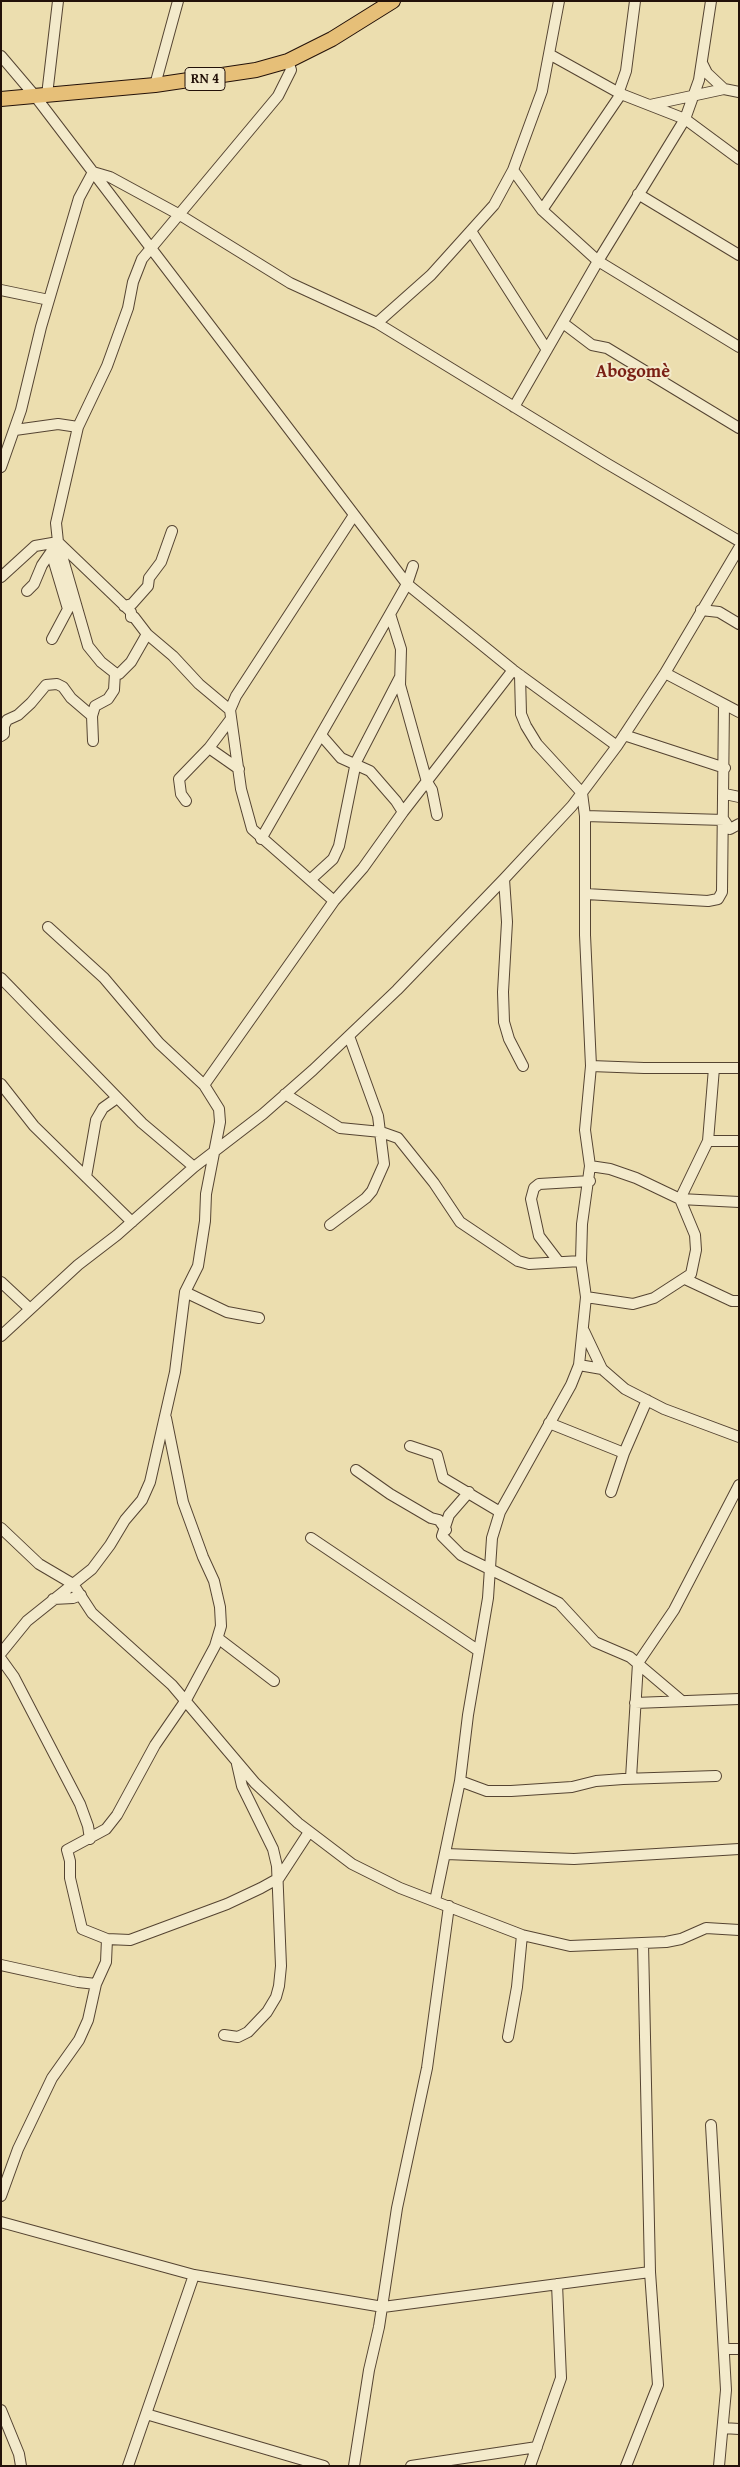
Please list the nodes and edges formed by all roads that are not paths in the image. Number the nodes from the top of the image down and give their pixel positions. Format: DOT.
graph roads {
  1 [pos="58,1"];
  2 [pos="178,1"];
  3 [pos="393,1"];
  4 [pos="560,1"];
  5 [pos="635,1"];
  6 [pos="711,1"];
  7 [pos="549,54"];
  8 [pos="1,56"];
  9 [pos="288,61"];
  10 [pos="702,63"];
  11 [pos="155,85"];
  12 [pos="724,89"];
  13 [pos="620,92"];
  14 [pos="739,92"];
  15 [pos="41,95"];
  16 [pos="694,97"];
  17 [pos="1,100"];
  18 [pos="650,105"];
  19 [pos="685,118"];
  20 [pos="739,159"];
  21 [pos="513,170"];
  22 [pos="93,172"];
  23 [pos="638,194"];
  24 [pos="542,210"];
  25 [pos="180,215"];
  26 [pos="472,231"];
  27 [pos="151,248"];
  28 [pos="739,255"];
  29 [pos="598,261"];
  30 [pos="1,290"];
  31 [pos="49,300"];
  32 [pos="377,323"];
  33 [pos="563,323"];
  34 [pos="739,347"];
  35 [pos="547,350"];
  36 [pos="514,407"];
  37 [pos="78,427"];
  38 [pos="739,428"];
  39 [pos="15,430"];
  40 [pos="1,467"];
  41 [pos="354,514"];
  42 [pos="172,531"];
  43 [pos="739,541"];
  44 [pos="58,542"];
  45 [pos="739,548"];
  46 [pos="51,552"];
  47 [pos="413,566"];
  48 [pos="1,577"];
  49 [pos="407,584"];
  50 [pos="27,591"];
  51 [pos="124,606"];
  52 [pos="701,610"];
  53 [pos="390,614"];
  54 [pos="739,624"];
  55 [pos="147,634"];
  56 [pos="52,639"];
  57 [pos="115,673"];
  58 [pos="517,673"];
  59 [pos="665,673"];
  60 [pos="400,678"];
  61 [pos="724,704"];
  62 [pos="739,712"];
  63 [pos="230,715"];
  64 [pos="92,716"];
  65 [pos="321,735"];
  66 [pos="624,735"];
  67 [pos="1,736"];
  68 [pos="93,741"];
  69 [pos="617,746"];
  70 [pos="208,748"];
  71 [pos="355,766"];
  72 [pos="724,768"];
  73 [pos="239,769"];
  74 [pos="427,782"];
  75 [pos="582,793"];
  76 [pos="725,794"];
  77 [pos="739,797"];
  78 [pos="186,801"];
  79 [pos="403,812"];
  80 [pos="437,815"];
  81 [pos="585,816"];
  82 [pos="724,820"];
  83 [pos="739,824"];
  84 [pos="261,838"];
  85 [pos="504,879"];
  86 [pos="310,880"];
  87 [pos="586,894"];
  88 [pos="334,901"];
  89 [pos="48,927"];
  90 [pos="1,978"];
  91 [pos="349,1036"];
  92 [pos="523,1066"];
  93 [pos="591,1066"];
  94 [pos="714,1068"];
  95 [pos="739,1068"];
  96 [pos="1,1084"];
  97 [pos="204,1085"];
  98 [pos="285,1094"];
  99 [pos="117,1098"];
  100 [pos="381,1132"];
  101 [pos="708,1141"];
  102 [pos="739,1141"];
  103 [pos="215,1153"];
  104 [pos="590,1166"];
  105 [pos="194,1167"];
  106 [pos="86,1177"];
  107 [pos="590,1181"];
  108 [pos="680,1199"];
  109 [pos="739,1202"];
  110 [pos="132,1222"];
  111 [pos="330,1225"];
  112 [pos="558,1261"];
  113 [pos="581,1261"];
  114 [pos="685,1279"];
  115 [pos="1,1282"];
  116 [pos="186,1292"];
  117 [pos="586,1297"];
  118 [pos="739,1301"];
  119 [pos="30,1309"];
  120 [pos="260,1318"];
  121 [pos="583,1330"];
  122 [pos="1,1336"];
  123 [pos="579,1365"];
  124 [pos="602,1369"];
  125 [pos="647,1400"];
  126 [pos="166,1414"];
  127 [pos="549,1423"];
  128 [pos="739,1437"];
  129 [pos="410,1446"];
  130 [pos="624,1453"];
  131 [pos="356,1470"];
  132 [pos="739,1486"];
  133 [pos="468,1492"];
  134 [pos="611,1492"];
  135 [pos="500,1512"];
  136 [pos="1,1528"];
  137 [pos="446,1530"];
  138 [pos="311,1538"];
  139 [pos="490,1570"];
  140 [pos="73,1584"];
  141 [pos="81,1595"];
  142 [pos="53,1600"];
  143 [pos="219,1639"];
  144 [pos="479,1651"];
  145 [pos="1,1653"];
  146 [pos="1,1659"];
  147 [pos="638,1662"];
  148 [pos="274,1681"];
  149 [pos="739,1699"];
  150 [pos="186,1700"];
  151 [pos="682,1701"];
  152 [pos="635,1703"];
  153 [pos="237,1763"];
  154 [pos="716,1776"];
  155 [pos="631,1778"];
  156 [pos="460,1781"];
  157 [pos="309,1832"];
  158 [pos="90,1839"];
  159 [pos="739,1849"];
  160 [pos="446,1854"];
  161 [pos="278,1878"];
  162 [pos="436,1901"];
  163 [pos="449,1906"];
  164 [pos="739,1930"];
  165 [pos="522,1935"];
  166 [pos="107,1940"];
  167 [pos="643,1943"];
  168 [pos="1,1965"];
  169 [pos="96,1984"];
  170 [pos="224,2035"];
  171 [pos="508,2037"];
  172 [pos="711,2125"];
  173 [pos="1,2196"];
  174 [pos="1,2222"];
  175 [pos="650,2272"];
  176 [pos="194,2276"];
  177 [pos="557,2284"];
  178 [pos="382,2307"];
  179 [pos="724,2349"];
  180 [pos="739,2349"];
  181 [pos="1,2410"];
  182 [pos="146,2414"];
  183 [pos="723,2428"];
  184 [pos="739,2429"];
  185 [pos="6,2434"];
  186 [pos="537,2447"];
  187 [pos="21,2466"];
  188 [pos="128,2466"];
  189 [pos="324,2466"];
  190 [pos="354,2466"];
  191 [pos="411,2466"];
  192 [pos="530,2466"];
  193 [pos="626,2466"];
  194 [pos="719,2466"];
  1 -- 15 [label="street"];
  2 -- 11 [label="street"];
  3 -- 9 [label="main road, RN 4"];
  4 -- 7 [label="street"];
  5 -- 13 [label="street"];
  6 -- 10 [label="street"];
  7 -- 13 [label="street"];
  7 -- 21 [label="street"];
  8 -- 15 [label="street"];
  9 -- 11 [label="main road, RN 4"];
  9 -- 25 [label="street"];
  10 -- 12 [label="street"];
  10 -- 16 [label="street"];
  11 -- 15 [label="main road, RN 4"];
  12 -- 14 [label="street"];
  12 -- 16 [label="street"];
  13 -- 18 [label="street"];
  13 -- 24 [label="street"];
  15 -- 17 [label="main road, RN 4"];
  15 -- 22 [label="street"];
  16 -- 18 [label="street"];
  16 -- 19 [label="street"];
  18 -- 19 [label="street"];
  19 -- 20 [label="street"];
  19 -- 23 [label="street"];
  21 -- 24 [label="street"];
  21 -- 26 [label="street"];
  22 -- 25 [label="street"];
  22 -- 27 [label="street"];
  22 -- 31 [label="street"];
  23 -- 28 [label="street"];
  23 -- 29 [label="street"];
  24 -- 29 [label="street"];
  25 -- 27 [label="street"];
  25 -- 32 [label="street"];
  26 -- 32 [label="street"];
  26 -- 35 [label="street"];
  27 -- 37 [label="street"];
  27 -- 41 [label="street"];
  29 -- 33 [label="street"];
  29 -- 34 [label="street"];
  30 -- 31 [label="street"];
  31 -- 39 [label="street"];
  32 -- 36 [label="street"];
  33 -- 35 [label="street"];
  33 -- 38 [label="street"];
  35 -- 36 [label="street"];
  36 -- 43 [label="street"];
  37 -- 39 [label="street"];
  37 -- 44 [label="street"];
  39 -- 40 [label="street"];
  41 -- 49 [label="street"];
  41 -- 63 [label="street"];
  42 -- 51 [label="street"];
  44 -- 46 [label="street"];
  44 -- 48 [label="street"];
  44 -- 51 [label="street"];
  44 -- 57 [label="street"];
  45 -- 52 [label="street"];
  46 -- 50 [label="street"];
  46 -- 56 [label="street"];
  47 -- 49 [label="street"];
  49 -- 53 [label="street"];
  49 -- 58 [label="street"];
  51 -- 55 [label="street"];
  52 -- 54 [label="street"];
  52 -- 59 [label="street"];
  53 -- 60 [label="street"];
  53 -- 65 [label="street"];
  55 -- 57 [label="street"];
  55 -- 63 [label="street"];
  57 -- 64 [label="street"];
  58 -- 69 [label="street"];
  58 -- 74 [label="street"];
  58 -- 75 [label="street"];
  59 -- 61 [label="street"];
  59 -- 66 [label="street"];
  60 -- 71 [label="street"];
  60 -- 74 [label="street"];
  61 -- 62 [label="street"];
  61 -- 72 [label="street"];
  63 -- 70 [label="street"];
  63 -- 73 [label="street"];
  64 -- 67 [label="street"];
  64 -- 68 [label="street"];
  65 -- 71 [label="street"];
  65 -- 84 [label="street"];
  66 -- 69 [label="street"];
  66 -- 72 [label="street"];
  69 -- 75 [label="street"];
  70 -- 73 [label="street"];
  70 -- 78 [label="street"];
  71 -- 79 [label="street"];
  71 -- 86 [label="street"];
  72 -- 76 [label="street"];
  73 -- 84 [label="street"];
  74 -- 79 [label="street"];
  74 -- 80 [label="street"];
  75 -- 81 [label="street"];
  75 -- 85 [label="street"];
  76 -- 77 [label="street"];
  76 -- 82 [label="street"];
  79 -- 88 [label="street"];
  81 -- 82 [label="street"];
  81 -- 87 [label="street"];
  82 -- 83 [label="street"];
  82 -- 87 [label="street"];
  84 -- 86 [label="street"];
  85 -- 91 [label="street"];
  85 -- 92 [label="street"];
  86 -- 88 [label="street"];
  87 -- 93 [label="street"];
  88 -- 97 [label="street"];
  89 -- 97 [label="street"];
  90 -- 99 [label="street"];
  91 -- 98 [label="street"];
  91 -- 100 [label="street"];
  93 -- 94 [label="street"];
  93 -- 104 [label="street"];
  94 -- 95 [label="street"];
  94 -- 101 [label="street"];
  96 -- 106 [label="street"];
  97 -- 103 [label="street"];
  98 -- 100 [label="street"];
  98 -- 103 [label="street"];
  99 -- 105 [label="street"];
  99 -- 106 [label="street"];
  100 -- 111 [label="street"];
  100 -- 112 [label="street"];
  101 -- 102 [label="street"];
  101 -- 108 [label="street"];
  103 -- 105 [label="street"];
  103 -- 116 [label="street"];
  104 -- 107 [label="street"];
  104 -- 108 [label="street"];
  105 -- 110 [label="street"];
  106 -- 110 [label="street"];
  107 -- 112 [label="street"];
  107 -- 113 [label="street"];
  108 -- 109 [label="street"];
  108 -- 114 [label="street"];
  110 -- 119 [label="street"];
  112 -- 113 [label="street"];
  113 -- 117 [label="street"];
  114 -- 117 [label="street"];
  114 -- 118 [label="street"];
  115 -- 119 [label="street"];
  116 -- 120 [label="street"];
  116 -- 126 [label="street"];
  117 -- 121 [label="street"];
  119 -- 122 [label="street"];
  121 -- 123 [label="street"];
  121 -- 124 [label="street"];
  123 -- 124 [label="street"];
  123 -- 127 [label="street"];
  124 -- 125 [label="street"];
  125 -- 128 [label="street"];
  125 -- 130 [label="street"];
  126 -- 140 [label="street"];
  126 -- 143 [label="street"];
  127 -- 130 [label="street"];
  127 -- 135 [label="street"];
  129 -- 133 [label="street"];
  130 -- 134 [label="street"];
  131 -- 137 [label="street"];
  132 -- 147 [label="street"];
  133 -- 135 [label="street"];
  133 -- 137 [label="street"];
  135 -- 139 [label="street"];
  136 -- 140 [label="street"];
  137 -- 139 [label="street"];
  138 -- 144 [label="street"];
  139 -- 144 [label="street"];
  139 -- 147 [label="street"];
  140 -- 141 [label="street"];
  140 -- 142 [label="street"];
  141 -- 142 [label="street"];
  141 -- 150 [label="street"];
  142 -- 145 [label="street"];
  143 -- 148 [label="street"];
  143 -- 150 [label="street"];
  144 -- 156 [label="street"];
  146 -- 158 [label="street"];
  147 -- 151 [label="street"];
  147 -- 152 [label="street"];
  149 -- 151 [label="street"];
  150 -- 153 [label="street"];
  150 -- 158 [label="street"];
  151 -- 152 [label="street"];
  152 -- 155 [label="street"];
  153 -- 157 [label="street"];
  153 -- 161 [label="street"];
  154 -- 155 [label="street"];
  155 -- 156 [label="street"];
  156 -- 160 [label="street"];
  157 -- 161 [label="street"];
  157 -- 162 [label="street"];
  158 -- 166 [label="street"];
  159 -- 160 [label="street"];
  160 -- 162 [label="street"];
  161 -- 166 [label="street"];
  161 -- 170 [label="street"];
  162 -- 163 [label="street"];
  163 -- 165 [label="street"];
  163 -- 178 [label="street"];
  164 -- 167 [label="street"];
  165 -- 167 [label="street"];
  165 -- 171 [label="street"];
  166 -- 169 [label="street"];
  167 -- 175 [label="street"];
  168 -- 169 [label="street"];
  169 -- 173 [label="street"];
  172 -- 179 [label="street"];
  174 -- 176 [label="street"];
  175 -- 177 [label="street"];
  175 -- 193 [label="street"];
  176 -- 178 [label="street"];
  176 -- 182 [label="street"];
  177 -- 178 [label="street"];
  177 -- 186 [label="street"];
  178 -- 190 [label="street"];
  179 -- 180 [label="street"];
  179 -- 183 [label="street"];
  181 -- 185 [label="street"];
  182 -- 188 [label="street"];
  182 -- 189 [label="street"];
  183 -- 184 [label="street"];
  183 -- 194 [label="street"];
  185 -- 187 [label="street"];
  186 -- 191 [label="street"];
  186 -- 192 [label="street"];
}
